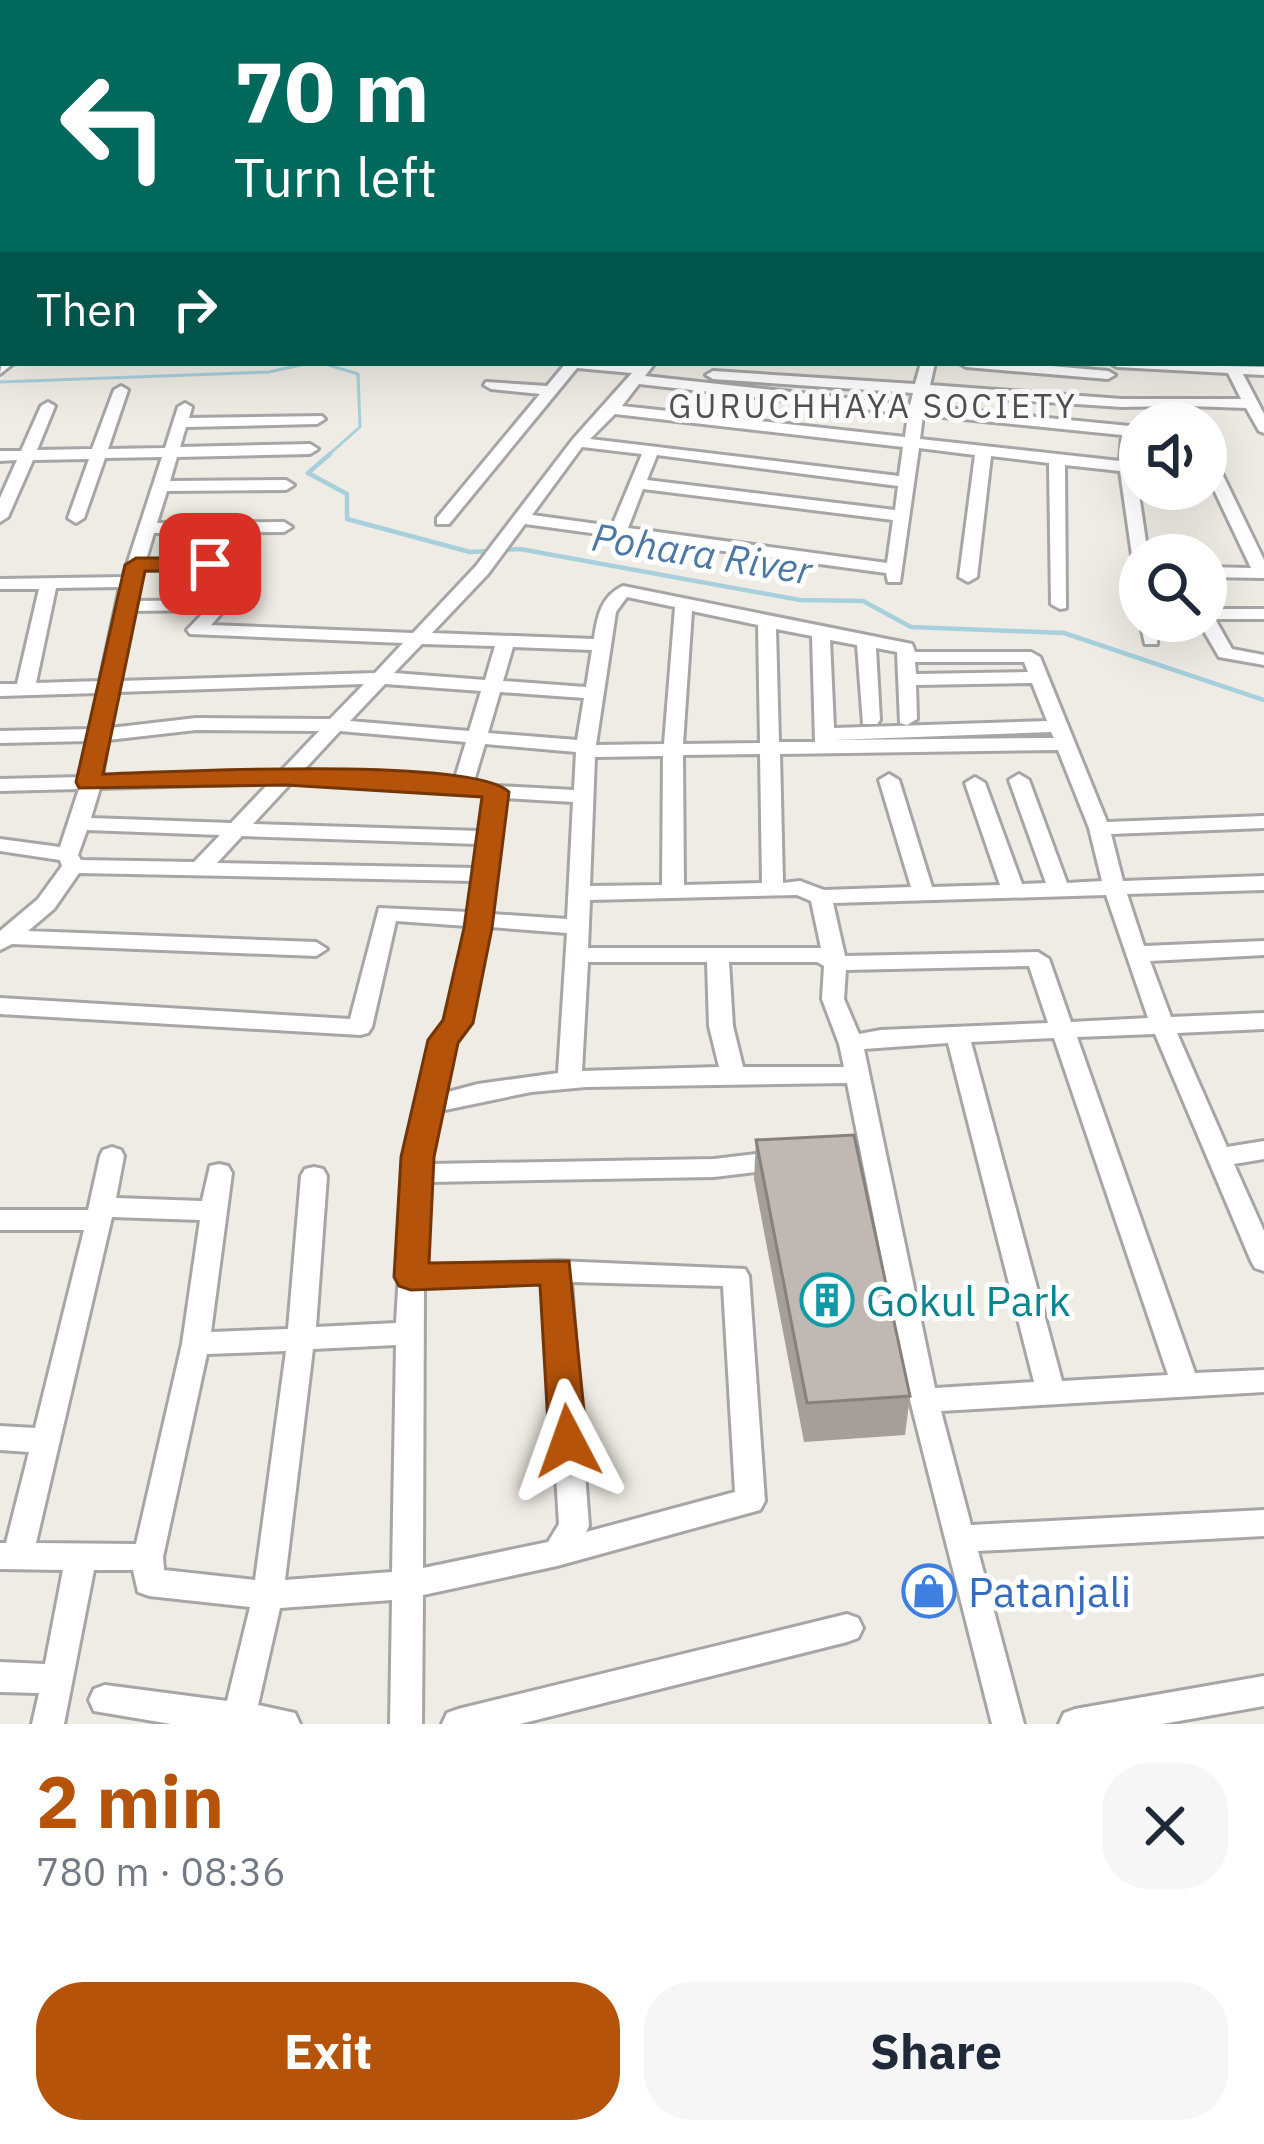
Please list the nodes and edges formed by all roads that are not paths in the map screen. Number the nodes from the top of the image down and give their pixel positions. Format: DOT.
graph roads {
  1 [pos="571,366"];
  2 [pos="608,366"];
  3 [pos="927,366"];
  4 [pos="1010,366"];
  5 [pos="1036,366"];
  6 [pos="1112,369"];
  7 [pos="1233,369"];
  8 [pos="642,371"];
  9 [pos="1264,371"];
  10 [pos="713,375"];
  11 [pos="490,385"];
  12 [pos="922,388"];
  13 [pos="121,391"];
  14 [pos="551,392"];
  15 [pos="1004,394"];
  16 [pos="1178,401"];
  17 [pos="1251,404"];
  18 [pos="48,406"];
  19 [pos="611,409"];
  20 [pos="916,410"];
  21 [pos="316,419"];
  22 [pos="1264,428"];
  23 [pos="1119,430"];
  24 [pos="578,442"];
  25 [pos="913,444"];
  26 [pos="310,449"];
  27 [pos="651,450"];
  28 [pos="170,452"];
  29 [pos="99,454"];
  30 [pos="982,454"];
  31 [pos="27,455"];
  32 [pos="0,456"];
  33 [pos="1057,460"];
  34 [pos="1119,466"];
  35 [pos="907,482"];
  36 [pos="636,483"];
  37 [pos="286,485"];
  38 [pos="160,486"];
  39 [pos="1227,500"];
  40 [pos="902,516"];
  41 [pos="0,518"];
  42 [pos="76,518"];
  43 [pos="519,518"];
  44 [pos="443,521"];
  45 [pos="284,527"];
  46 [pos="147,528"];
  47 [pos="618,532"];
  48 [pos="247,564"];
  49 [pos="1227,572"];
  50 [pos="133,573"];
  51 [pos="1263,573"];
  52 [pos="968,577"];
  53 [pos="49,583"];
  54 [pos="0,584"];
  55 [pos="684,604"];
  56 [pos="1060,604"];
  57 [pos="123,606"];
  58 [pos="1264,614"];
  59 [pos="1227,616"];
  60 [pos="767,622"];
  61 [pos="821,633"];
  62 [pos="420,636"];
  63 [pos="866,638"];
  64 [pos="505,642"];
  65 [pos="1219,642"];
  66 [pos="601,645"];
  67 [pos="906,658"];
  68 [pos="1264,660"];
  69 [pos="380,677"];
  70 [pos="1039,677"];
  71 [pos="906,680"];
  72 [pos="109,687"];
  73 [pos="492,688"];
  74 [pos="0,690"];
  75 [pos="25,690"];
  76 [pos="593,693"];
  77 [pos="907,719"];
  78 [pos="870,720"];
  79 [pos="335,725"];
  80 [pos="1057,728"];
  81 [pos="826,735"];
  82 [pos="100,736"];
  83 [pos="478,736"];
  84 [pos="0,737"];
  85 [pos="770,747"];
  86 [pos="586,749"];
  87 [pos="673,754"];
  88 [pos="286,777"];
  89 [pos="1019,780"];
  90 [pos="889,781"];
  91 [pos="88,782"];
  92 [pos="464,784"];
  93 [pos="975,784"];
  94 [pos="0,785"];
  95 [pos="496,792"];
  96 [pos="582,796"];
  97 [pos="1264,822"];
  98 [pos="79,824"];
  99 [pos="241,825"];
  100 [pos="1099,828"];
  101 [pos="490,838"];
  102 [pos="0,845"];
  103 [pos="71,860"];
  104 [pos="200,868"];
  105 [pos="485,874"];
  106 [pos="1264,883"];
  107 [pos="1112,887"];
  108 [pos="1059,889"];
  109 [pos="673,890"];
  110 [pos="772,890"];
  111 [pos="1013,890"];
  112 [pos="580,893"];
  113 [pos="923,893"];
  114 [pos="821,897"];
  115 [pos="479,921"];
  116 [pos="578,927"];
  117 [pos="4,940"];
  118 [pos="1264,948"];
  119 [pos="316,949"];
  120 [pos="1137,954"];
  121 [pos="577,955"];
  122 [pos="718,955"];
  123 [pos="835,963"];
  124 [pos="0,1006"];
  125 [pos="1264,1021"];
  126 [pos="1164,1025"];
  127 [pos="1062,1030"];
  128 [pos="958,1035"];
  129 [pos="851,1044"];
  130 [pos="858,1075"];
  131 [pos="734,1078"];
  132 [pos="569,1082"];
  133 [pos="428,1106"];
  134 [pos="1264,1150"];
  135 [pos="112,1156"];
  136 [pos="1220,1157"];
  137 [pos="806,1159"];
  138 [pos="219,1173"];
  139 [pos="416,1174"];
  140 [pos="314,1176"];
  141 [pos="214,1211"];
  142 [pos="100,1214"];
  143 [pos="0,1220"];
  144 [pos="1264,1261"];
  145 [pos="557,1271"];
  146 [pos="411,1277"];
  147 [pos="410,1333"];
  148 [pos="301,1339"];
  149 [pos="196,1344"];
  150 [pos="1264,1381"];
  151 [pos="1185,1385"];
  152 [pos="1051,1393"];
  153 [pos="924,1400"];
  154 [pos="0,1438"];
  155 [pos="46,1441"];
  156 [pos="1264,1522"];
  157 [pos="960,1539"];
  158 [pos="557,1553"];
  159 [pos="9,1556"];
  160 [pos="81,1556"];
  161 [pos="148,1557"];
  162 [pos="407,1585"];
  163 [pos="268,1594"];
  164 [pos="847,1628"];
  165 [pos="0,1677"];
  166 [pos="58,1679"];
  167 [pos="1264,1691"];
  168 [pos="105,1700"];
  169 [pos="1180,1714"];
  170 [pos="238,1722"];
  171 [pos="48,1724"];
  172 [pos="284,1724"];
  173 [pos="406,1724"];
  174 [pos="458,1724"];
  175 [pos="1009,1724"];
  176 [pos="1075,1724"];
  1 -- 14 [label="street"];
  2 -- 8 [label="street"];
  3 -- 12 [label="street"];
  4 -- 15 [label="street"];
  5 -- 6 [label="street"];
  6 -- 7 [label="street"];
  7 -- 9 [label="street"];
  7 -- 17 [label="street"];
  8 -- 10 [label="street"];
  8 -- 19 [label="street"];
  10 -- 12 [label="street"];
  10 -- 20 [label="street"];
  11 -- 14 [label="street"];
  12 -- 15 [label="street"];
  12 -- 20 [label="street"];
  13 -- 29 [label="street"];
  14 -- 44 [label="street"];
  15 -- 16 [label="street"];
  16 -- 17 [label="street"];
  17 -- 22 [label="street"];
  18 -- 31 [label="street"];
  19 -- 24 [label="street"];
  19 -- 25 [label="street"];
  20 -- 23 [label="street"];
  20 -- 25 [label="street"];
  21 -- 28 [label="street"];
  24 -- 27 [label="street"];
  24 -- 43 [label="street"];
  25 -- 30 [label="street"];
  25 -- 35 [label="street"];
  26 -- 28 [label="street"];
  27 -- 35 [label="street"];
  27 -- 36 [label="street"];
  28 -- 29 [label="street"];
  28 -- 38 [label="street"];
  29 -- 31 [label="street"];
  29 -- 42 [label="street"];
  30 -- 33 [label="street"];
  30 -- 52 [label="street"];
  31 -- 32 [label="street"];
  31 -- 41 [label="street"];
  33 -- 34 [label="street"];
  33 -- 56 [label="street"];
  35 -- 40 [label="street"];
  36 -- 40 [label="street"];
  36 -- 47 [label="street"];
  37 -- 38 [label="street"];
  38 -- 46 [label="street"];
  39 -- 51 [label="street"];
  40 -- 47 [label="street"];
  43 -- 47 [label="street"];
  43 -- 62 [label="street"];
  45 -- 46 [label="street"];
  46 -- 50 [label="street"];
  48 -- 50 [label="street"];
  49 -- 51 [label="street"];
  50 -- 53 [label="street"];
  50 -- 57 [label="street"];
  53 -- 54 [label="street"];
  53 -- 75 [label="street"];
  55 -- 60 [label="street"];
  55 -- 66 [label="street"];
  55 -- 87 [label="street"];
  57 -- 62 [label="street"];
  57 -- 72 [label="street"];
  58 -- 59 [label="street"];
  60 -- 61 [label="street"];
  60 -- 85 [label="street"];
  61 -- 63 [label="street"];
  61 -- 81 [label="street"];
  62 -- 64 [label="street"];
  62 -- 69 [label="street"];
  63 -- 67 [label="street"];
  63 -- 78 [label="street"];
  64 -- 66 [label="street"];
  64 -- 73 [label="street"];
  65 -- 68 [label="street"];
  66 -- 76 [label="street"];
  67 -- 70 [label="street"];
  67 -- 71 [label="street"];
  69 -- 72 [label="street"];
  69 -- 73 [label="street"];
  69 -- 79 [label="street"];
  70 -- 71 [label="street"];
  70 -- 80 [label="street"];
  71 -- 77 [label="street"];
  72 -- 75 [label="street"];
  72 -- 82 [label="street"];
  73 -- 76 [label="street"];
  73 -- 83 [label="street"];
  74 -- 75 [label="street"];
  76 -- 86 [label="street"];
  77 -- 78 [label="street"];
  77 -- 80 [label="street"];
  78 -- 81 [label="street"];
  79 -- 82 [label="street"];
  79 -- 83 [label="street"];
  79 -- 88 [label="street"];
  80 -- 81 [label="street"];
  80 -- 100 [label="street"];
  81 -- 85 [label="street"];
  82 -- 84 [label="street"];
  82 -- 91 [label="street"];
  83 -- 86 [label="street"];
  83 -- 92 [label="street"];
  85 -- 87 [label="street"];
  85 -- 110 [label="street"];
  86 -- 87 [label="street"];
  86 -- 96 [label="street"];
  87 -- 109 [label="street"];
  88 -- 91 [label="street"];
  88 -- 92 [label="street"];
  88 -- 99 [label="street"];
  89 -- 108 [label="street"];
  90 -- 113 [label="street"];
  91 -- 94 [label="street"];
  91 -- 98 [label="street"];
  92 -- 95 [label="street"];
  93 -- 111 [label="street"];
  95 -- 96 [label="street"];
  95 -- 101 [label="street"];
  96 -- 112 [label="street"];
  97 -- 100 [label="street"];
  98 -- 99 [label="street"];
  98 -- 103 [label="street"];
  99 -- 101 [label="street"];
  99 -- 104 [label="street"];
  100 -- 107 [label="street"];
  101 -- 105 [label="street"];
  102 -- 103 [label="street"];
  103 -- 104 [label="street"];
  103 -- 117 [label="street"];
  104 -- 105 [label="street"];
  105 -- 115 [label="street"];
  106 -- 107 [label="street"];
  107 -- 108 [label="street"];
  107 -- 120 [label="street"];
  108 -- 111 [label="street"];
  109 -- 110 [label="street"];
  109 -- 112 [label="street"];
  110 -- 114 [label="street"];
  111 -- 113 [label="street"];
  112 -- 116 [label="street"];
  113 -- 114 [label="street"];
  114 -- 123 [label="street"];
  115 -- 116 [label="street"];
  115 -- 124 [label="street"];
  115 -- 133 [label="street"];
  116 -- 121 [label="street"];
  117 -- 119 [label="street"];
  118 -- 120 [label="street"];
  120 -- 126 [label="street"];
  121 -- 122 [label="street"];
  121 -- 132 [label="street"];
  122 -- 123 [label="street"];
  122 -- 131 [label="street"];
  123 -- 127 [label="street"];
  123 -- 129 [label="street"];
  125 -- 126 [label="street"];
  126 -- 127 [label="street"];
  126 -- 136 [label="street"];
  127 -- 128 [label="street"];
  127 -- 151 [label="street"];
  128 -- 129 [label="street"];
  128 -- 152 [label="street"];
  129 -- 130 [label="street"];
  130 -- 131 [label="street"];
  130 -- 153 [label="street"];
  131 -- 132 [label="street"];
  132 -- 133 [label="street"];
  133 -- 139 [label="street"];
  134 -- 136 [label="street"];
  135 -- 142 [label="street"];
  136 -- 144 [label="street"];
  137 -- 139 [label="street"];
  138 -- 141 [label="street"];
  139 -- 146 [label="street"];
  140 -- 148 [label="street"];
  141 -- 142 [label="street"];
  141 -- 149 [label="street"];
  142 -- 143 [label="street"];
  142 -- 155 [label="street"];
  145 -- 146 [label="street"];
  145 -- 158 [label="street"];
  145 -- 158 [label="street"];
  146 -- 147 [label="street"];
  147 -- 148 [label="street"];
  147 -- 162 [label="street"];
  148 -- 149 [label="street"];
  148 -- 163 [label="street"];
  149 -- 161 [label="street"];
  150 -- 151 [label="street"];
  151 -- 152 [label="street"];
  152 -- 153 [label="street"];
  153 -- 157 [label="street"];
  154 -- 155 [label="street"];
  155 -- 159 [label="street"];
  156 -- 157 [label="street"];
  157 -- 175 [label="street"];
  158 -- 162 [label="street"];
  159 -- 160 [label="street"];
  160 -- 161 [label="street"];
  160 -- 166 [label="street"];
  161 -- 163 [label="street"];
  162 -- 163 [label="street"];
  162 -- 173 [label="street"];
  163 -- 170 [label="street"];
  164 -- 174 [label="street"];
  165 -- 166 [label="street"];
  166 -- 171 [label="street"];
  167 -- 169 [label="street"];
  168 -- 170 [label="street"];
  169 -- 176 [label="street"];
  170 -- 172 [label="street"];
}
